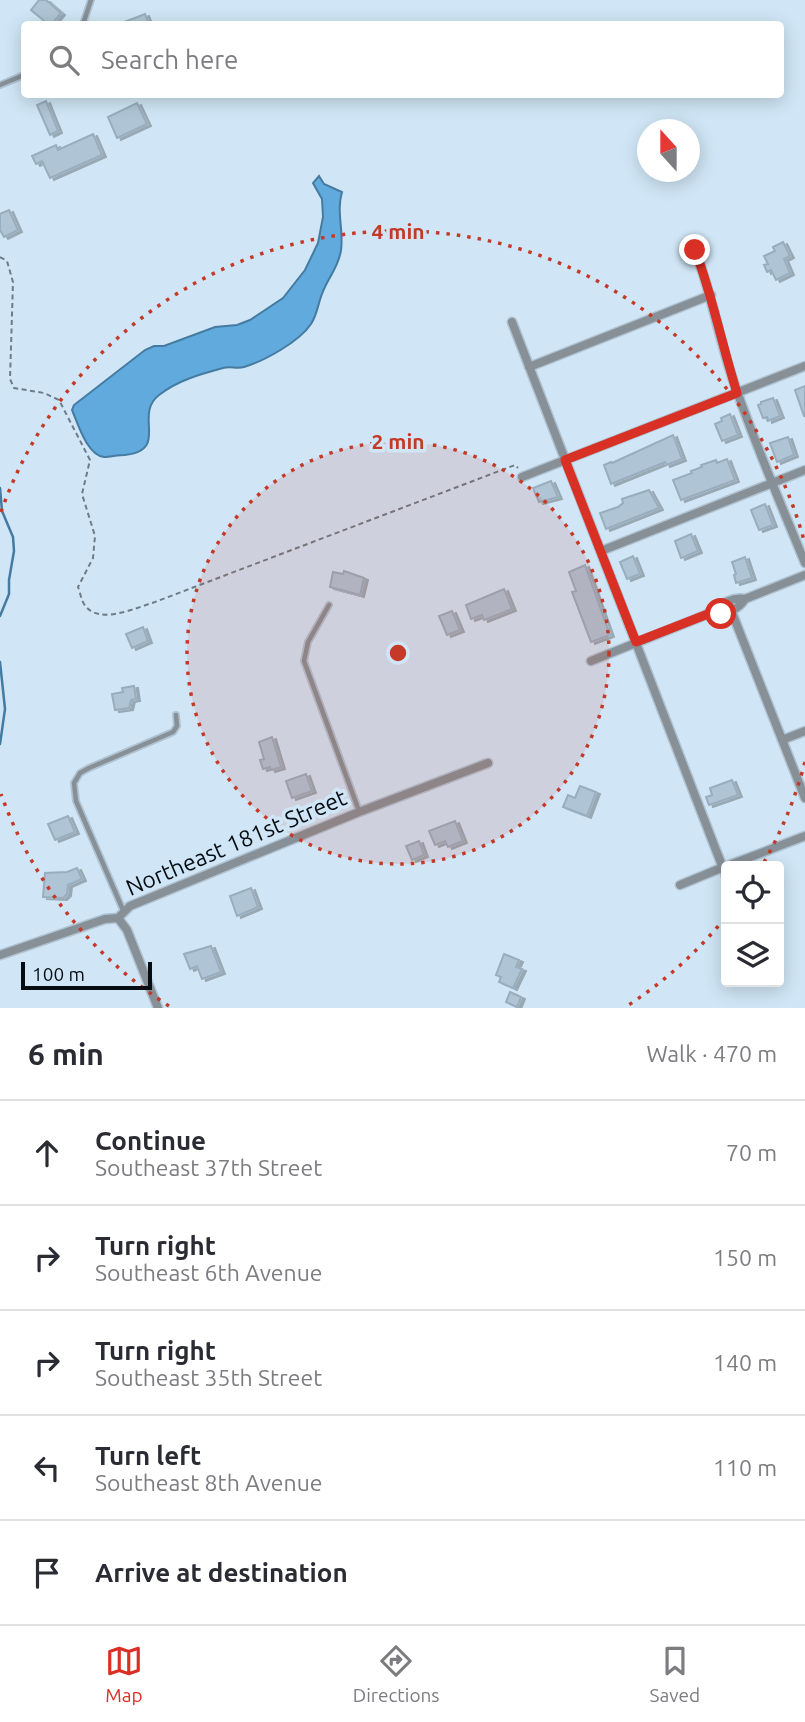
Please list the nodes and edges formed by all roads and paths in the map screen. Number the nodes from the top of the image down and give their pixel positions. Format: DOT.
graph roads {
  1 [pos="91,0"];
  2 [pos="84,21"];
  3 [pos="21,76"];
  4 [pos="0,85"];
  5 [pos="695,250"];
  6 [pos="0,257"];
  7 [pos="711,295"];
  8 [pos="512,322"];
  9 [pos="805,366"];
  10 [pos="529,367"];
  11 [pos="737,393"];
  12 [pos="565,460"];
  13 [pos="805,470"];
  14 [pos="520,473"];
  15 [pos="773,483"];
  16 [pos="601,551"];
  17 [pos="805,563"];
  18 [pos="805,575"];
  19 [pos="745,599"];
  20 [pos="329,605"];
  21 [pos="731,610"];
  22 [pos="713,612"];
  23 [pos="636,642"];
  24 [pos="591,661"];
  25 [pos="176,715"];
  26 [pos="805,730"];
  27 [pos="782,740"];
  28 [pos="488,762"];
  29 [pos="805,798"];
  30 [pos="359,812"];
  31 [pos="805,836"];
  32 [pos="723,861"];
  33 [pos="745,861"];
  34 [pos="721,871"];
  35 [pos="680,885"];
  36 [pos="120,914"];
  37 [pos="0,955"];
  38 [pos="158,1008"];
  1 -- 2 [label="lane"];
  3 -- 4 [label="lane"];
  5 -- 7 [label="street"];
  6 -- 14 [label="path"];
  7 -- 10 [label="street"];
  7 -- 11 [label="street"];
  8 -- 10 [label="street"];
  9 -- 11 [label="street"];
  10 -- 12 [label="street"];
  11 -- 12 [label="street"];
  11 -- 15 [label="street"];
  12 -- 14 [label="street"];
  12 -- 16 [label="street"];
  13 -- 15 [label="street"];
  15 -- 16 [label="street"];
  15 -- 17 [label="street"];
  16 -- 23 [label="street"];
  18 -- 19 [label="street"];
  19 -- 21 [label="street"];
  19 -- 22 [label="street"];
  20 -- 30 [label="lane"];
  21 -- 22 [label="street"];
  21 -- 27 [label="street"];
  22 -- 23 [label="street"];
  23 -- 24 [label="street"];
  23 -- 32 [label="street"];
  25 -- 36 [label="lane"];
  26 -- 27 [label="street"];
  27 -- 29 [label="street"];
  28 -- 30 [label="street, Northeast 181st Street"];
  30 -- 36 [label="street, Northeast 181st Street"];
  31 -- 33 [label="street"];
  34 -- 35 [label="street"];
  36 -- 37 [label="street, Northeast 181st Street"];
  36 -- 38 [label="street"];
}
